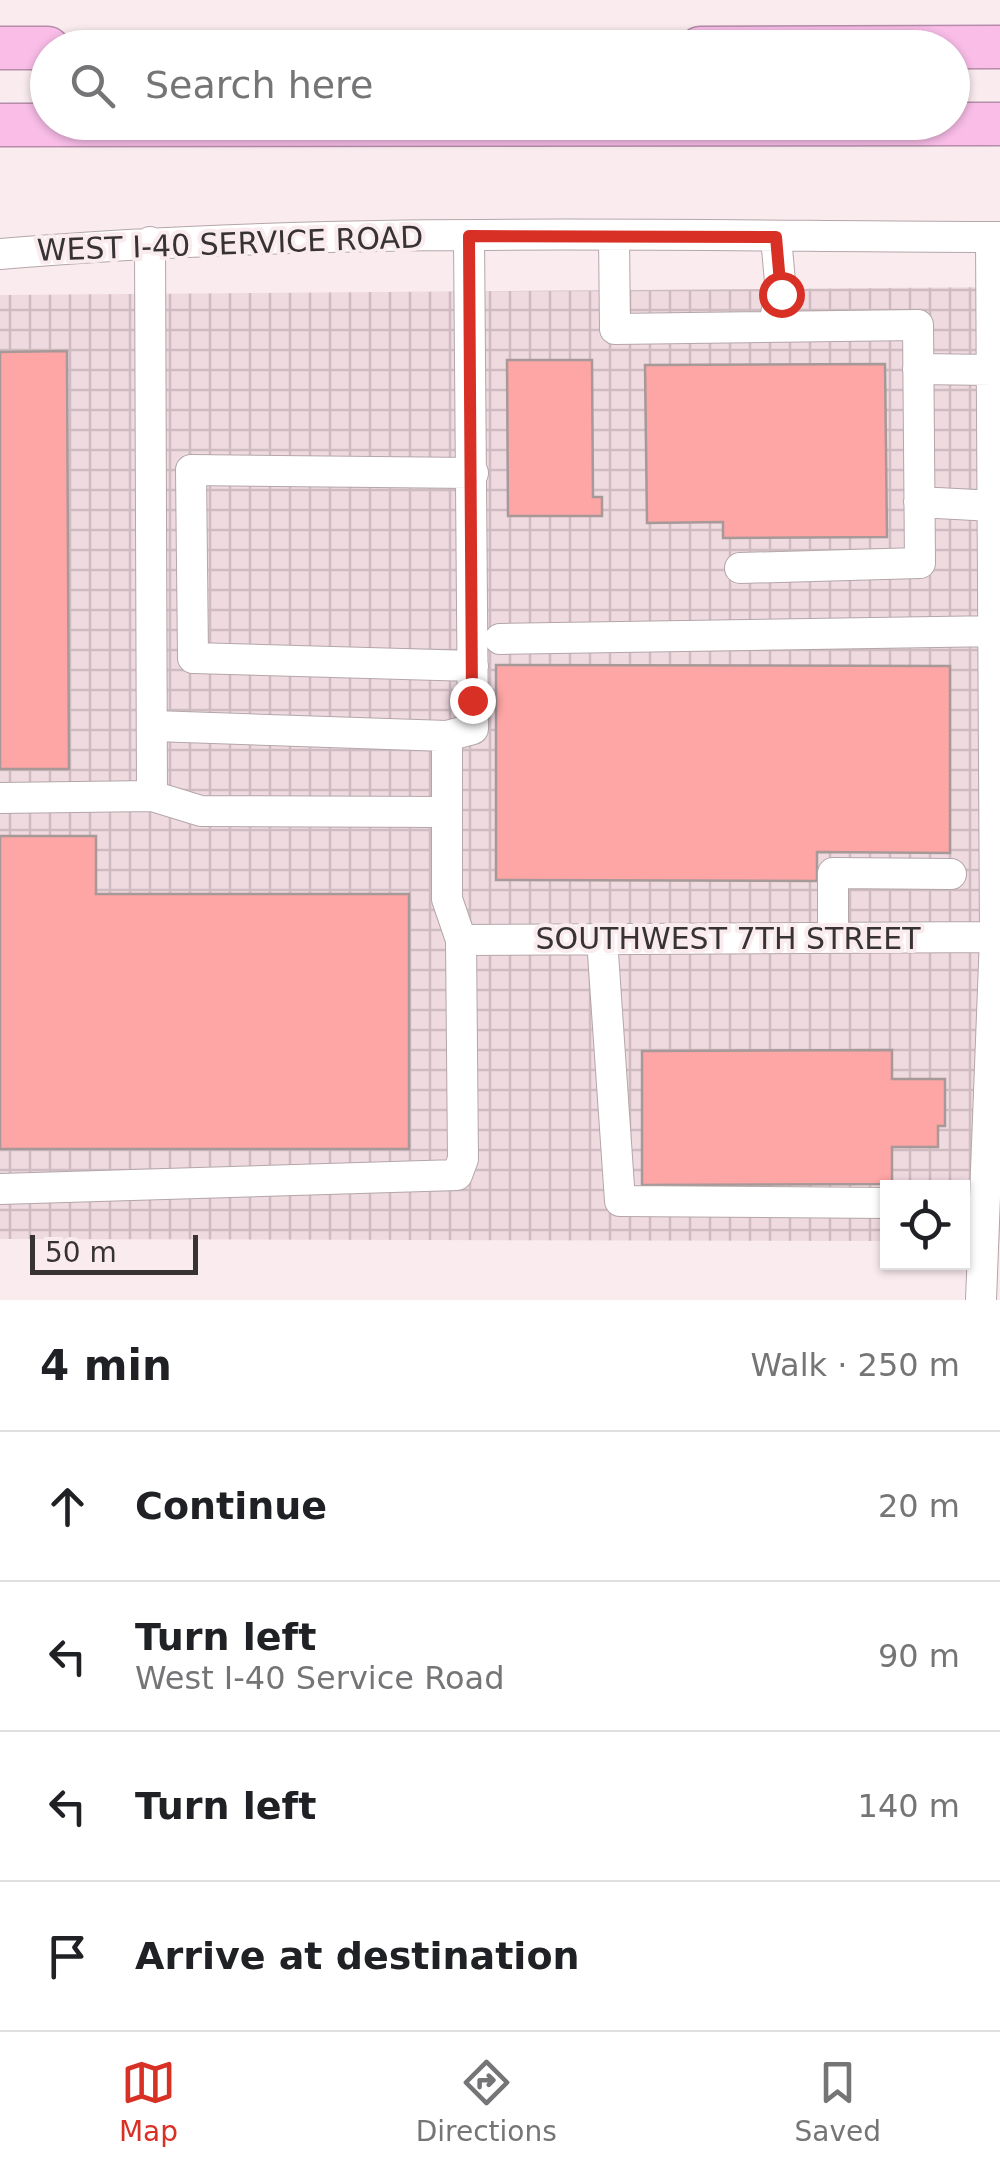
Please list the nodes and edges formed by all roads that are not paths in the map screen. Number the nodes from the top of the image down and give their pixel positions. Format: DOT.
graph roads {
  1 [pos="970,46"];
  2 [pos="1000,46"];
  3 [pos="0,48"];
  4 [pos="30,48"];
  5 [pos="970,124"];
  6 [pos="1000,124"];
  7 [pos="0,125"];
  8 [pos="30,125"];
  9 [pos="469,236"];
  10 [pos="614,236"];
  11 [pos="996,237"];
  12 [pos="150,242"];
  13 [pos="778,248"];
  14 [pos="0,254"];
  15 [pos="773,327"];
  16 [pos="996,330"];
  17 [pos="918,369"];
  18 [pos="992,370"];
  19 [pos="472,473"];
  20 [pos="919,502"];
  21 [pos="995,515"];
  22 [pos="740,568"];
  23 [pos="997,631"];
  24 [pos="500,639"];
  25 [pos="472,666"];
  26 [pos="154,726"];
  27 [pos="447,736"];
  28 [pos="152,796"];
  29 [pos="0,798"];
  30 [pos="447,812"];
  31 [pos="952,874"];
  32 [pos="833,938"];
  33 [pos="995,938"];
  34 [pos="602,939"];
  35 [pos="461,940"];
  36 [pos="0,1189"];
  37 [pos="880,1204"];
  38 [pos="973,1204"];
  39 [pos="981,1300"];
  1 -- 2 [label="highway"];
  3 -- 4 [label="highway"];
  5 -- 6 [label="highway"];
  7 -- 8 [label="highway"];
  9 -- 10 [label="street, WEST I-40 SERVICE ROAD"];
  9 -- 12 [label="street, WEST I-40 SERVICE ROAD"];
  9 -- 19 [label="street"];
  10 -- 13 [label="street, WEST I-40 SERVICE ROAD"];
  10 -- 15 [label="street"];
  11 -- 13 [label="street, WEST I-40 SERVICE ROAD"];
  11 -- 16 [label="street"];
  12 -- 14 [label="street, WEST I-40 SERVICE ROAD"];
  12 -- 26 [label="street"];
  13 -- 15 [label="street"];
  15 -- 17 [label="street"];
  16 -- 18 [label="street"];
  17 -- 18 [label="street"];
  17 -- 20 [label="street"];
  18 -- 21 [label="street"];
  19 -- 25 [label="street"];
  19 -- 25 [label="street"];
  20 -- 21 [label="street"];
  20 -- 22 [label="street"];
  21 -- 23 [label="street"];
  23 -- 24 [label="street"];
  23 -- 33 [label="street"];
  25 -- 27 [label="street"];
  26 -- 27 [label="street"];
  26 -- 28 [label="street"];
  27 -- 30 [label="street"];
  28 -- 29 [label="street"];
  28 -- 30 [label="street"];
  30 -- 35 [label="street"];
  31 -- 32 [label="street"];
  32 -- 33 [label="street, SOUTHWEST 7TH STREET"];
  32 -- 34 [label="street, SOUTHWEST 7TH STREET"];
  33 -- 38 [label="street"];
  34 -- 35 [label="street, SOUTHWEST 7TH STREET"];
  34 -- 37 [label="street"];
  35 -- 36 [label="street"];
  38 -- 39 [label="street"];
}
